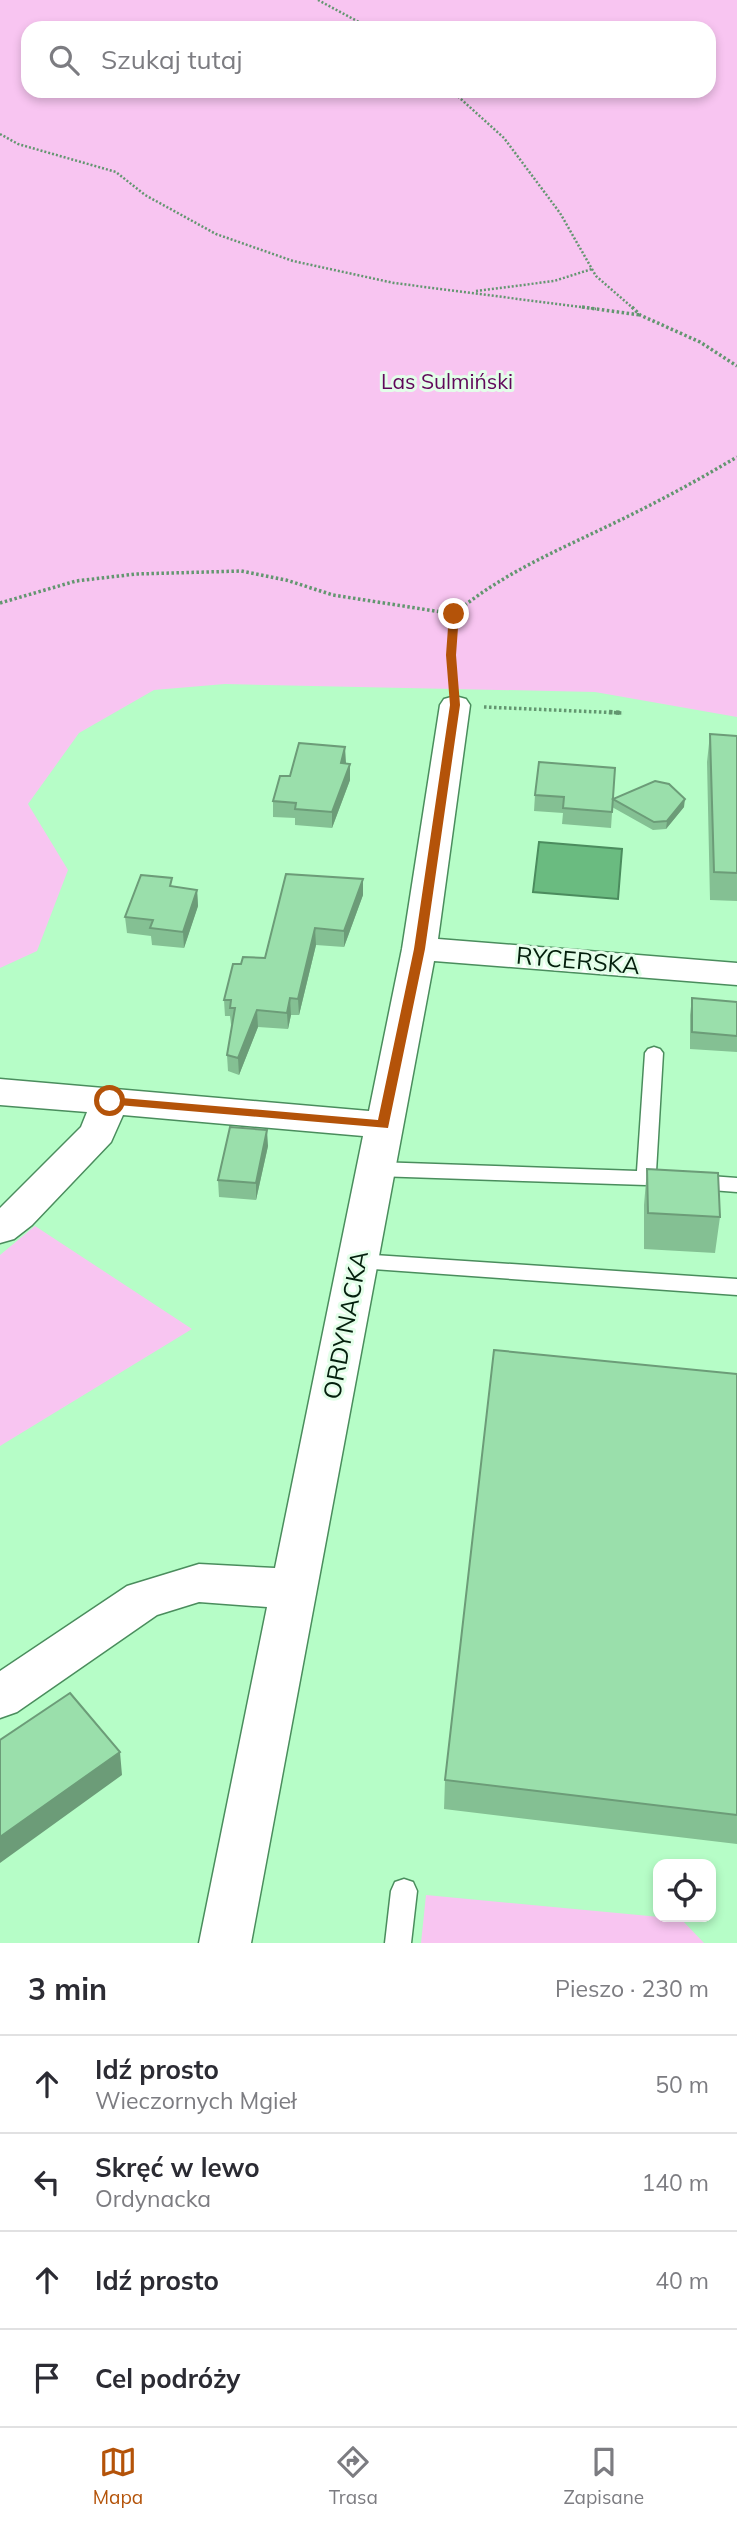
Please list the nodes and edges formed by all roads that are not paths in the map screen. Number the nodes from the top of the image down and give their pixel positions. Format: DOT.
graph roads {
  1 [pos="455,705"];
  2 [pos="419,949"];
  3 [pos="737,974"];
  4 [pos="654,1053"];
  5 [pos="0,1092"];
  6 [pos="110,1101"];
  7 [pos="383,1125"];
  8 [pos="376,1168"];
  9 [pos="646,1178"];
  10 [pos="737,1185"];
  11 [pos="0,1229"];
  12 [pos="359,1261"];
  13 [pos="737,1287"];
  14 [pos="294,1589"];
  15 [pos="0,1696"];
  16 [pos="404,1891"];
  17 [pos="226,1943"];
  18 [pos="398,1943"];
  1 -- 2 [label="street, ORDYNACKA"];
  2 -- 3 [label="street, RYCERSKA"];
  2 -- 7 [label="street, ORDYNACKA"];
  4 -- 9 [label="lane"];
  5 -- 6 [label="street"];
  6 -- 7 [label="street"];
  6 -- 11 [label="street"];
  7 -- 8 [label="street, ORDYNACKA"];
  8 -- 9 [label="lane"];
  8 -- 12 [label="street, ORDYNACKA"];
  9 -- 10 [label="lane"];
  12 -- 13 [label="lane"];
  12 -- 14 [label="street, ORDYNACKA"];
  14 -- 15 [label="street"];
  14 -- 17 [label="street, ORDYNACKA"];
  16 -- 18 [label="lane"];
}
